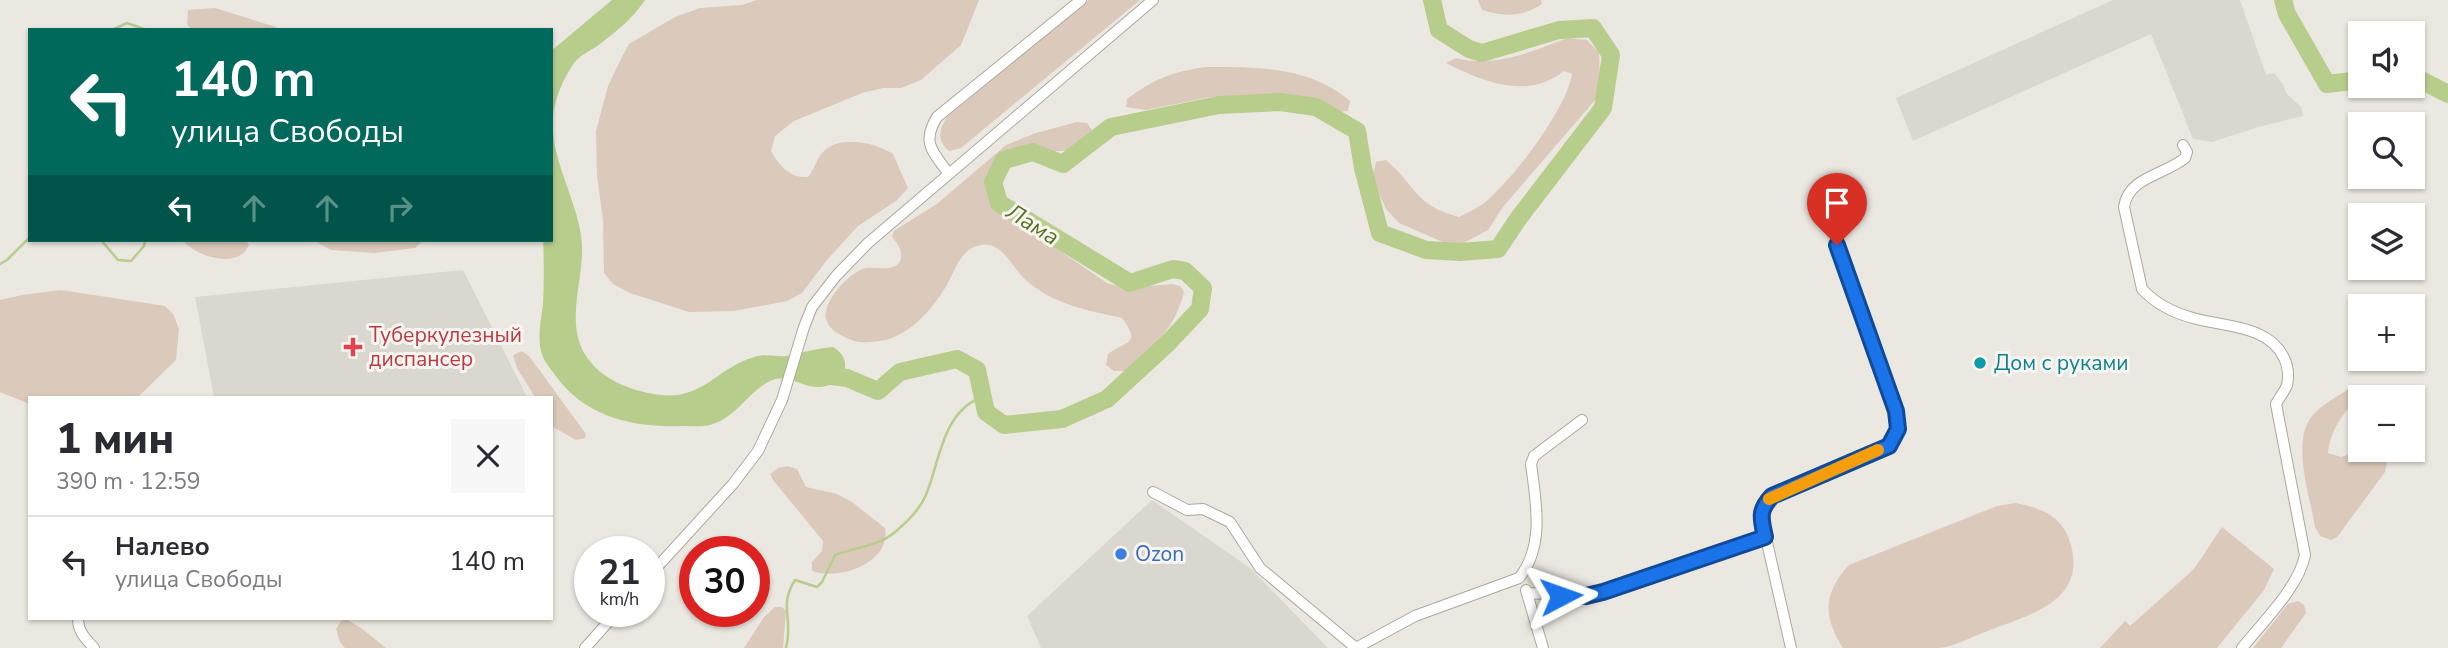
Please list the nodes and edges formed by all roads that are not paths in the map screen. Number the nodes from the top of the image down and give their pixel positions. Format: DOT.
graph roads {
  1 [pos="1081,0"];
  2 [pos="1153,0"];
  3 [pos="2183,145"];
  4 [pos="949,174"];
  5 [pos="1837,245"];
  6 [pos="1582,420"];
  7 [pos="1153,492"];
  8 [pos="1765,537"];
  9 [pos="665,558"];
  10 [pos="1519,578"];
  11 [pos="1528,593"];
  12 [pos="78,620"];
  13 [pos="603,627"];
  14 [pos="94,648"];
  15 [pos="584,648"];
  16 [pos="1543,648"];
  17 [pos="1791,648"];
  18 [pos="2242,648"];
  1 -- 4 [label="street"];
  2 -- 4 [label="street"];
  3 -- 18 [label="street"];
  4 -- 9 [label="street"];
  5 -- 8 [label="street"];
  6 -- 10 [label="street"];
  7 -- 10 [label="street"];
  8 -- 11 [label="street"];
  8 -- 17 [label="street"];
  10 -- 11 [label="street"];
  11 -- 16 [label="street"];
  12 -- 14 [label="street"];
  13 -- 15 [label="street"];
}
